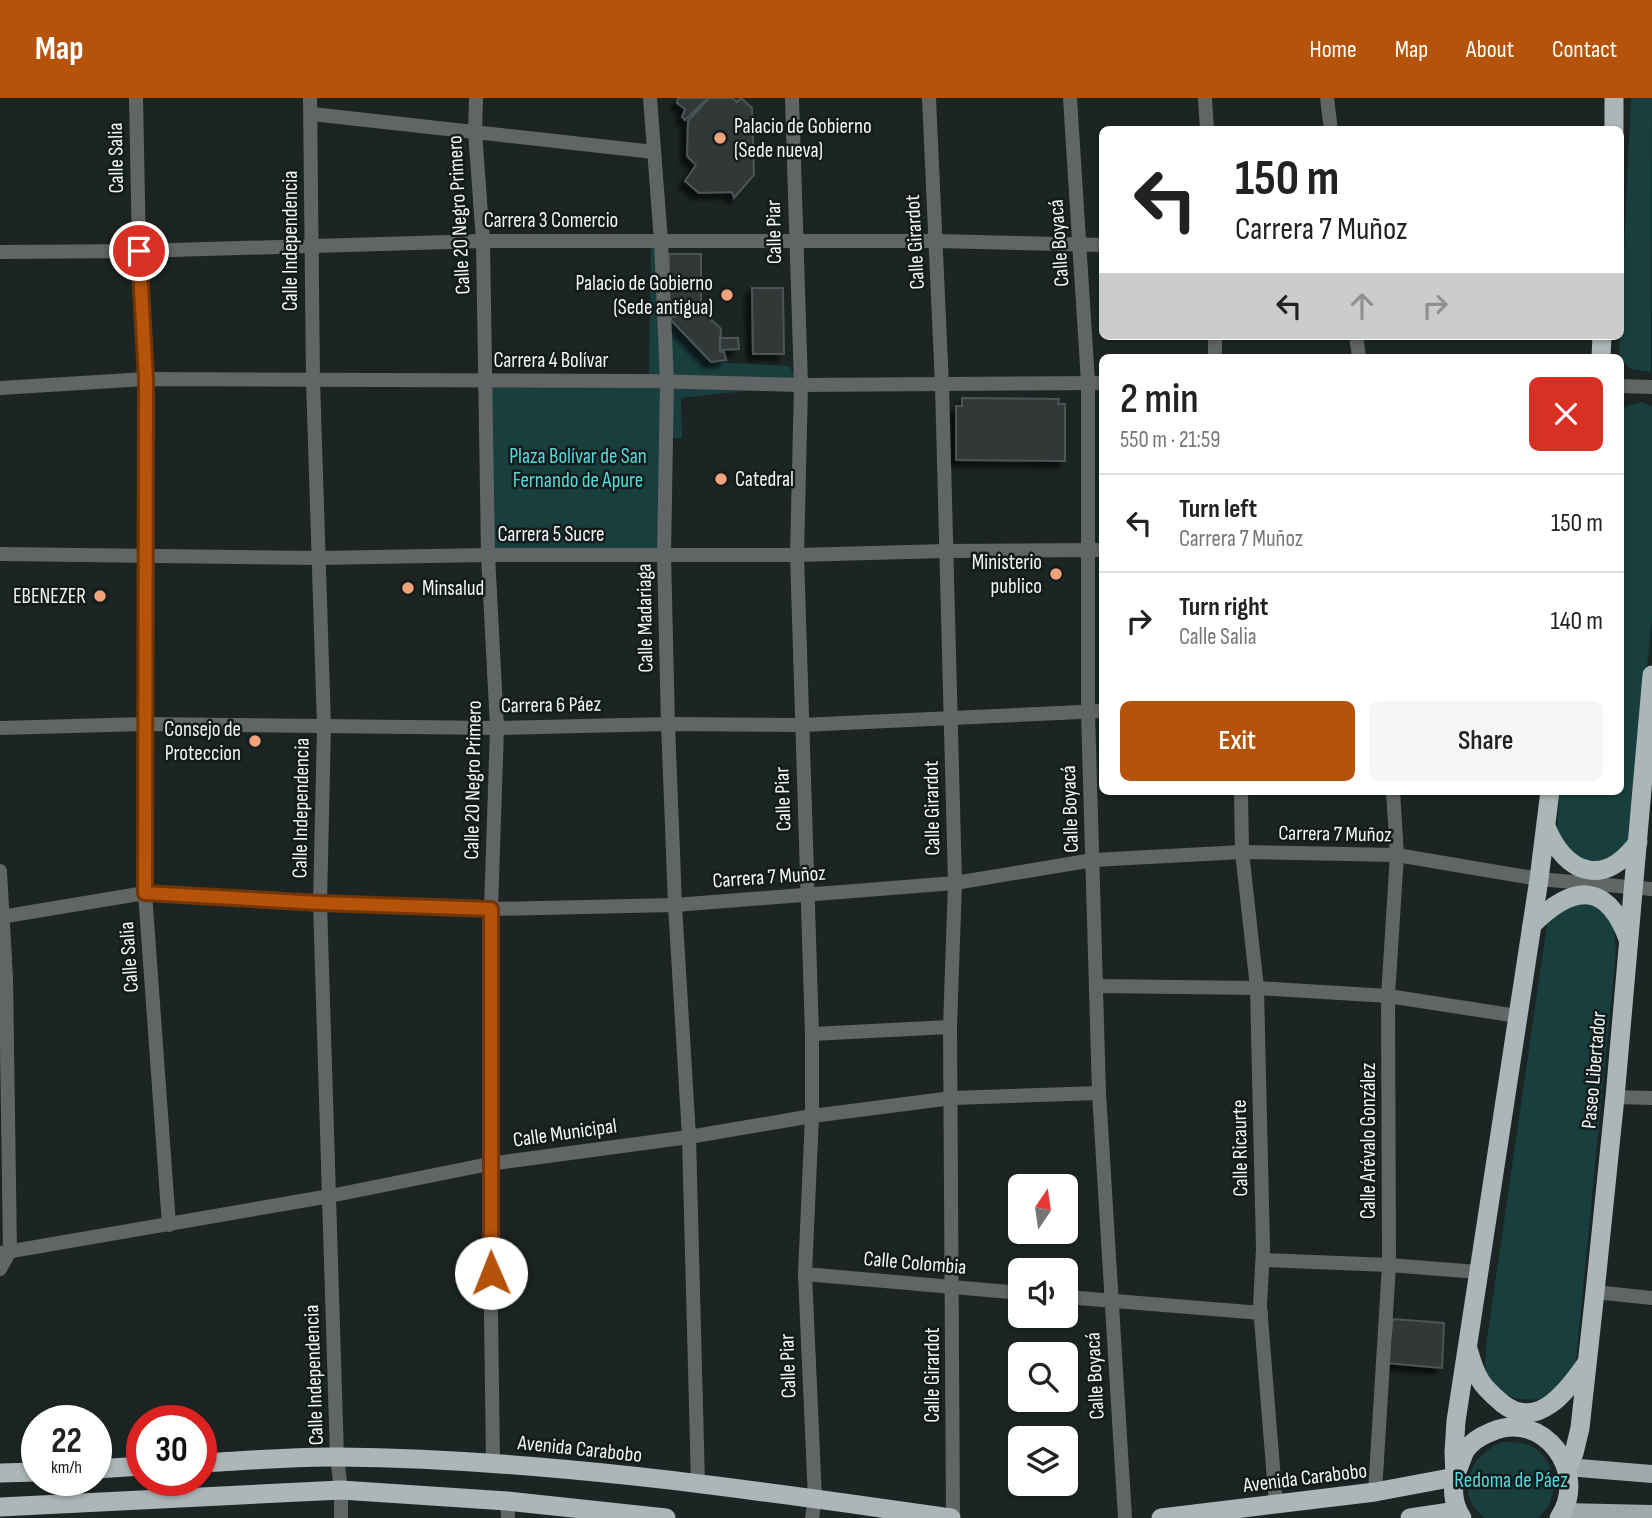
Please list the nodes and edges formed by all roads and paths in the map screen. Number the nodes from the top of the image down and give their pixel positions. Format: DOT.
graph roads {
  1 [pos="136,98"];
  2 [pos="310,98"];
  3 [pos="476,98"];
  4 [pos="650,98"];
  5 [pos="792,98"];
  6 [pos="929,98"];
  7 [pos="1070,98"];
  8 [pos="1205,98"];
  9 [pos="1327,98"];
  10 [pos="1614,98"];
  11 [pos="312,114"];
  12 [pos="1207,126"];
  13 [pos="1330,126"];
  14 [pos="1614,126"];
  15 [pos="475,132"];
  16 [pos="654,152"];
  17 [pos="483,240"];
  18 [pos="795,240"];
  19 [pos="661,241"];
  20 [pos="936,241"];
  21 [pos="1080,245"];
  22 [pos="1099,245"];
  23 [pos="310,247"];
  24 [pos="0,251"];
  25 [pos="139,251"];
  26 [pos="146,379"];
  27 [pos="313,380"];
  28 [pos="485,381"];
  29 [pos="667,382"];
  30 [pos="1095,382"];
  31 [pos="801,385"];
  32 [pos="942,385"];
  33 [pos="1624,386"];
  34 [pos="1652,387"];
  35 [pos="0,388"];
  36 [pos="945,551"];
  37 [pos="1096,551"];
  38 [pos="0,554"];
  39 [pos="147,555"];
  40 [pos="488,555"];
  41 [pos="664,555"];
  42 [pos="797,555"];
  43 [pos="317,558"];
  44 [pos="1652,675"];
  45 [pos="1651,696"];
  46 [pos="1095,712"];
  47 [pos="950,719"];
  48 [pos="145,724"];
  49 [pos="668,724"];
  50 [pos="801,725"];
  51 [pos="324,726"];
  52 [pos="0,728"];
  53 [pos="497,728"];
  54 [pos="1241,795"];
  55 [pos="1392,795"];
  56 [pos="1550,795"];
  57 [pos="1546,827"];
  58 [pos="1638,842"];
  59 [pos="1242,852"];
  60 [pos="1397,855"];
  61 [pos="1093,860"];
  62 [pos="0,871"];
  63 [pos="1539,878"];
  64 [pos="954,883"];
  65 [pos="1643,889"];
  66 [pos="145,893"];
  67 [pos="807,895"];
  68 [pos="320,903"];
  69 [pos="675,905"];
  70 [pos="491,909"];
  71 [pos="2,916"];
  72 [pos="1532,925"];
  73 [pos="1629,940"];
  74 [pos="3,979"];
  75 [pos="1096,986"];
  76 [pos="1258,988"];
  77 [pos="1388,996"];
  78 [pos="1517,1016"];
  79 [pos="950,1027"];
  80 [pos="811,1034"];
  81 [pos="1099,1093"];
  82 [pos="1615,1097"];
  83 [pos="952,1098"];
  84 [pos="1652,1098"];
  85 [pos="812,1116"];
  86 [pos="689,1138"];
  87 [pos="489,1164"];
  88 [pos="330,1196"];
  89 [pos="169,1225"];
  90 [pos="5,1252"];
  91 [pos="1263,1260"];
  92 [pos="1389,1265"];
  93 [pos="0,1269"];
  94 [pos="1478,1272"];
  95 [pos="805,1273"];
  96 [pos="952,1287"];
  97 [pos="1008,1292"];
  98 [pos="1595,1292"];
  99 [pos="1078,1298"];
  100 [pos="1652,1298"];
  101 [pos="1112,1301"];
  102 [pos="1261,1314"];
  103 [pos="1468,1349"];
  104 [pos="1587,1363"];
  105 [pos="337,1457"];
  106 [pos="217,1463"];
  107 [pos="493,1463"];
  108 [pos="1567,1467"];
  109 [pos="21,1472"];
  110 [pos="0,1473"];
  111 [pos="1652,1474"];
  112 [pos="1455,1477"];
  113 [pos="698,1484"];
  114 [pos="341,1490"];
  115 [pos="1375,1492"];
  116 [pos="1276,1505"];
  117 [pos="0,1507"];
  118 [pos="814,1508"];
  119 [pos="102,1509"];
  120 [pos="507,1509"];
  121 [pos="1652,1514"];
  122 [pos="1457,1516"];
  123 [pos="1562,1516"];
  124 [pos="341,1518"];
  125 [pos="666,1518"];
  126 [pos="952,1518"];
  127 [pos="1125,1518"];
  128 [pos="1161,1518"];
  129 [pos="1410,1518"];
  1 -- 25 [label="street, Calle Salia"];
  2 -- 11 [label="street, Calle Independencia"];
  3 -- 15 [label="street, Calle 20 Negro Primero"];
  4 -- 16 [label="street, Calle Madariaga"];
  5 -- 18 [label="street, Calle Piar"];
  6 -- 20 [label="street, Calle Girardot"];
  7 -- 21 [label="street, Calle Boyacá"];
  8 -- 12 [label="street"];
  9 -- 13 [label="street"];
  10 -- 14 [label="highway"];
  11 -- 15 [label="street"];
  11 -- 23 [label="street, Calle Independencia"];
  15 -- 16 [label="street"];
  15 -- 17 [label="street, Calle 20 Negro Primero"];
  16 -- 19 [label="street, Calle Madariaga"];
  17 -- 19 [label="street, Carrera 3 Comercio"];
  17 -- 23 [label="street, Carrera 3 Comercio"];
  17 -- 28 [label="street, Calle 20 Negro Primero"];
  18 -- 19 [label="street, Carrera 3 Comercio"];
  18 -- 20 [label="street, Carrera 3 Comercio"];
  18 -- 31 [label="street, Calle Piar"];
  19 -- 29 [label="street, Calle Madariaga"];
  20 -- 21 [label="street, Carrera 3 Comercio"];
  20 -- 32 [label="street, Calle Girardot"];
  21 -- 22 [label="street, Carrera 3 Comercio"];
  21 -- 30 [label="street, Calle Boyacá"];
  23 -- 25 [label="street, Carrera 3 Comercio"];
  23 -- 27 [label="street, Calle Independencia"];
  24 -- 25 [label="street, Carrera 3 Comercio"];
  25 -- 26 [label="street, Calle Salia"];
  26 -- 27 [label="street, Carrera 4 Bolívar"];
  26 -- 35 [label="street, Carrera 4 Bolívar"];
  26 -- 39 [label="street, Calle Salia"];
  27 -- 28 [label="street, Carrera 4 Bolívar"];
  27 -- 43 [label="street, Calle Independencia"];
  28 -- 29 [label="street, Carrera 4 Bolívar"];
  28 -- 40 [label="street, Calle 20 Negro Primero"];
  29 -- 31 [label="street, Carrera 4 Bolívar"];
  29 -- 41 [label="street, Calle Madariaga"];
  30 -- 32 [label="street, Carrera 4 Bolívar"];
  30 -- 37 [label="street, Calle Boyacá"];
  31 -- 32 [label="street, Carrera 4 Bolívar"];
  31 -- 42 [label="street, Calle Piar"];
  32 -- 36 [label="street, Calle Girardot"];
  33 -- 34 [label="street"];
  36 -- 37 [label="street, Carrera 5 Sucre"];
  36 -- 42 [label="street, Carrera 5 Sucre"];
  36 -- 47 [label="street, Calle Girardot"];
  37 -- 46 [label="street, Calle Boyacá"];
  38 -- 39 [label="street, Carrera 5 Sucre"];
  39 -- 43 [label="street, Carrera 5 Sucre"];
  39 -- 48 [label="street, Calle Salia"];
  40 -- 41 [label="street, Carrera 5 Sucre"];
  40 -- 43 [label="street, Carrera 5 Sucre"];
  40 -- 53 [label="street, Calle 20 Negro Primero"];
  41 -- 42 [label="street, Carrera 5 Sucre"];
  41 -- 49 [label="street, Calle Madariaga"];
  42 -- 50 [label="street, Calle Piar"];
  43 -- 51 [label="street, Calle Independencia"];
  44 -- 45 [label="highway, Paseo Libertador"];
  45 -- 58 [label="highway, Paseo Libertador"];
  46 -- 47 [label="street, Carrera 6 Páez"];
  46 -- 61 [label="street, Calle Boyacá"];
  47 -- 50 [label="street, Carrera 6 Páez"];
  47 -- 64 [label="street, Calle Girardot"];
  48 -- 51 [label="street, Carrera 6 Páez"];
  48 -- 52 [label="street, Carrera 6 Páez"];
  48 -- 66 [label="street, Calle Salia"];
  49 -- 50 [label="street, Carrera 6 Páez"];
  49 -- 53 [label="street, Carrera 6 Páez"];
  49 -- 69 [label="street, Calle Madariaga"];
  50 -- 67 [label="street, Calle Piar"];
  51 -- 53 [label="street, Carrera 6 Páez"];
  51 -- 68 [label="street, Calle Independencia"];
  53 -- 70 [label="street, Calle 20 Negro Primero"];
  54 -- 59 [label="street, Calle Ricaurte"];
  55 -- 60 [label="street, Calle Arévalo González"];
  56 -- 57 [label="highway"];
  57 -- 58 [label="highway"];
  57 -- 63 [label="highway"];
  58 -- 65 [label="highway, Paseo Libertador"];
  59 -- 60 [label="street, Carrera 7 Muñoz"];
  59 -- 61 [label="street, Carrera 7 Muñoz"];
  59 -- 76 [label="street, Calle Ricaurte"];
  60 -- 63 [label="street, Carrera 7 Muñoz"];
  60 -- 77 [label="street, Calle Arévalo González"];
  61 -- 64 [label="street, Carrera 7 Muñoz"];
  61 -- 75 [label="street, Calle Boyacá"];
  62 -- 71 [label="street"];
  63 -- 65 [label="street, Carrera 7 Muñoz"];
  63 -- 72 [label="highway"];
  64 -- 67 [label="street, Carrera 7 Muñoz"];
  64 -- 79 [label="street, Calle Girardot"];
  65 -- 73 [label="highway, Paseo Libertador"];
  66 -- 68 [label="street, Carrera 7 Muñoz"];
  66 -- 71 [label="street, Carrera 7 Muñoz"];
  66 -- 89 [label="street, Calle Salia"];
  67 -- 69 [label="street, Carrera 7 Muñoz"];
  67 -- 80 [label="street, Calle Piar"];
  68 -- 70 [label="street, Carrera 7 Muñoz"];
  68 -- 88 [label="street, Calle Independencia"];
  69 -- 70 [label="street, Carrera 7 Muñoz"];
  69 -- 86 [label="street, Calle Madariaga"];
  70 -- 87 [label="street, Calle 20 Negro Primero"];
  71 -- 74 [label="street"];
  72 -- 73 [label="highway"];
  72 -- 78 [label="highway"];
  73 -- 82 [label="highway, Paseo Libertador"];
  74 -- 90 [label="street"];
  75 -- 76 [label="street"];
  75 -- 81 [label="street, Calle Boyacá"];
  76 -- 77 [label="street"];
  76 -- 91 [label="street, Calle Ricaurte"];
  77 -- 78 [label="street"];
  77 -- 92 [label="street, Calle Arévalo González"];
  78 -- 94 [label="highway"];
  79 -- 80 [label="street"];
  79 -- 83 [label="street, Calle Girardot"];
  80 -- 85 [label="street, Calle Piar"];
  81 -- 83 [label="street, Calle Municipal"];
  81 -- 101 [label="street, Calle Boyacá"];
  82 -- 84 [label="street"];
  82 -- 98 [label="highway, Paseo Libertador"];
  83 -- 85 [label="street, Calle Municipal"];
  83 -- 96 [label="street, Calle Girardot"];
  85 -- 86 [label="street, Calle Municipal"];
  85 -- 95 [label="street, Calle Piar"];
  86 -- 87 [label="street, Calle Municipal"];
  86 -- 113 [label="street, Calle Madariaga"];
  87 -- 88 [label="street, Calle Municipal"];
  87 -- 107 [label="street, Calle 20 Negro Primero"];
  88 -- 89 [label="street, Calle Municipal"];
  88 -- 105 [label="street, Calle Independencia"];
  89 -- 90 [label="street, Calle Municipal"];
  90 -- 93 [label="street"];
  91 -- 92 [label="street"];
  91 -- 102 [label="street, Calle Ricaurte"];
  92 -- 94 [label="street"];
  92 -- 115 [label="street, Calle Arévalo González"];
  94 -- 103 [label="highway"];
  95 -- 96 [label="street, Calle Colombia"];
  95 -- 118 [label="street, Calle Piar"];
  96 -- 97 [label="street, Calle Colombia"];
  96 -- 126 [label="street, Calle Girardot"];
  98 -- 100 [label="street"];
  98 -- 104 [label="highway, Paseo Libertador"];
  99 -- 101 [label="street"];
  101 -- 102 [label="street"];
  101 -- 127 [label="street, Calle Boyacá"];
  102 -- 116 [label="street, Calle Ricaurte"];
  103 -- 104 [label="highway"];
  103 -- 112 [label="highway"];
  104 -- 108 [label="highway, Paseo Libertador"];
  105 -- 106 [label="highway, Avenida Carabobo"];
  105 -- 107 [label="highway, Avenida Carabobo"];
  105 -- 114 [label="street, Calle Independencia"];
  107 -- 113 [label="highway, Avenida Carabobo"];
  108 -- 111 [label="main road"];
  108 -- 112 [label="highway"];
  108 -- 123 [label="highway, Paseo Libertador"];
  109 -- 110 [label="highway"];
  112 -- 115 [label="highway, Avenida Carabobo"];
  112 -- 122 [label="highway"];
  113 -- 118 [label="highway, Avenida Carabobo"];
  114 -- 119 [label="highway"];
  114 -- 120 [label="highway"];
  114 -- 124 [label="street, Calle Independencia"];
  115 -- 116 [label="highway, Avenida Carabobo"];
  116 -- 128 [label="highway, Avenida Carabobo"];
  117 -- 119 [label="highway"];
  118 -- 126 [label="highway, Avenida Carabobo"];
  120 -- 125 [label="highway"];
  121 -- 123 [label="main road"];
  122 -- 129 [label="highway"];
}
